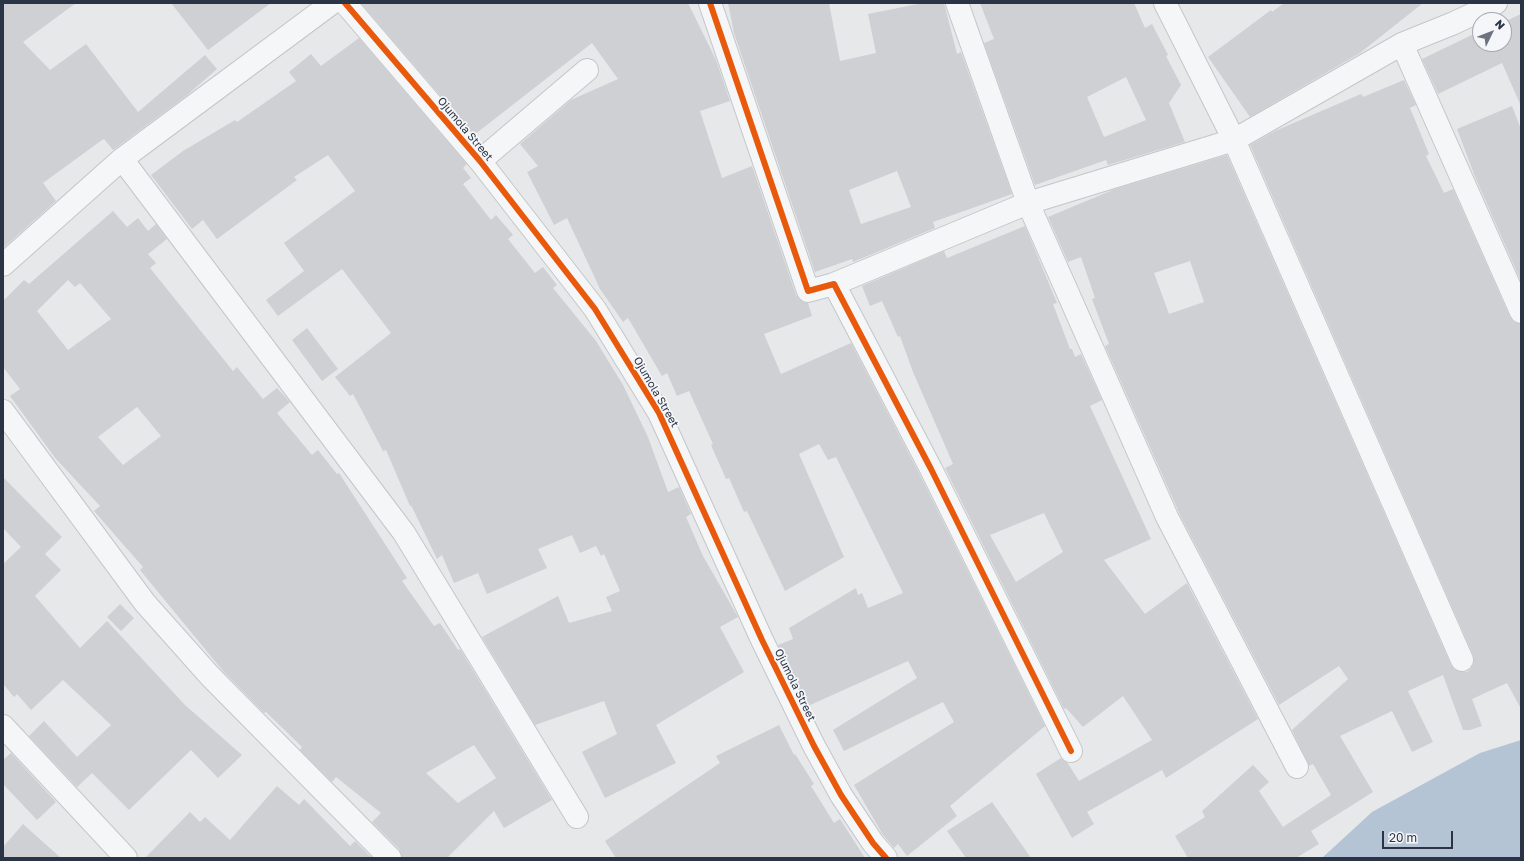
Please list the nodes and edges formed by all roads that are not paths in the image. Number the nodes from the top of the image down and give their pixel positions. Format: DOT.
graph roads {
  1 [pos="332,3"];
  2 [pos="345,3"];
  3 [pos="710,3"];
  4 [pos="957,3"];
  5 [pos="1165,3"];
  6 [pos="1496,3"];
  7 [pos="1402,44"];
  8 [pos="587,70"];
  9 [pos="1234,140"];
  10 [pos="122,159"];
  11 [pos="480,161"];
  12 [pos="1028,203"];
  13 [pos="3,265"];
  14 [pos="834,284"];
  15 [pos="1521,312"];
  16 [pos="3,411"];
  17 [pos="1462,660"];
  18 [pos="3,726"];
  19 [pos="1070,751"];
  20 [pos="1297,767"];
  21 [pos="577,817"];
  22 [pos="126,858"];
  23 [pos="390,858"];
  24 [pos="886,858"];
  1 -- 10 [label="street"];
  2 -- 11 [label="street, Ojumola Street"];
  3 -- 14 [label="street"];
  4 -- 12 [label="street"];
  5 -- 9 [label="street"];
  6 -- 7 [label="street"];
  7 -- 9 [label="street"];
  7 -- 15 [label="street"];
  8 -- 11 [label="street"];
  9 -- 12 [label="street"];
  9 -- 17 [label="street"];
  10 -- 13 [label="street"];
  10 -- 21 [label="street"];
  11 -- 24 [label="street, Ojumola Street"];
  12 -- 14 [label="street"];
  12 -- 20 [label="street"];
  14 -- 19 [label="street"];
  16 -- 23 [label="street"];
  18 -- 22 [label="street"];
}
